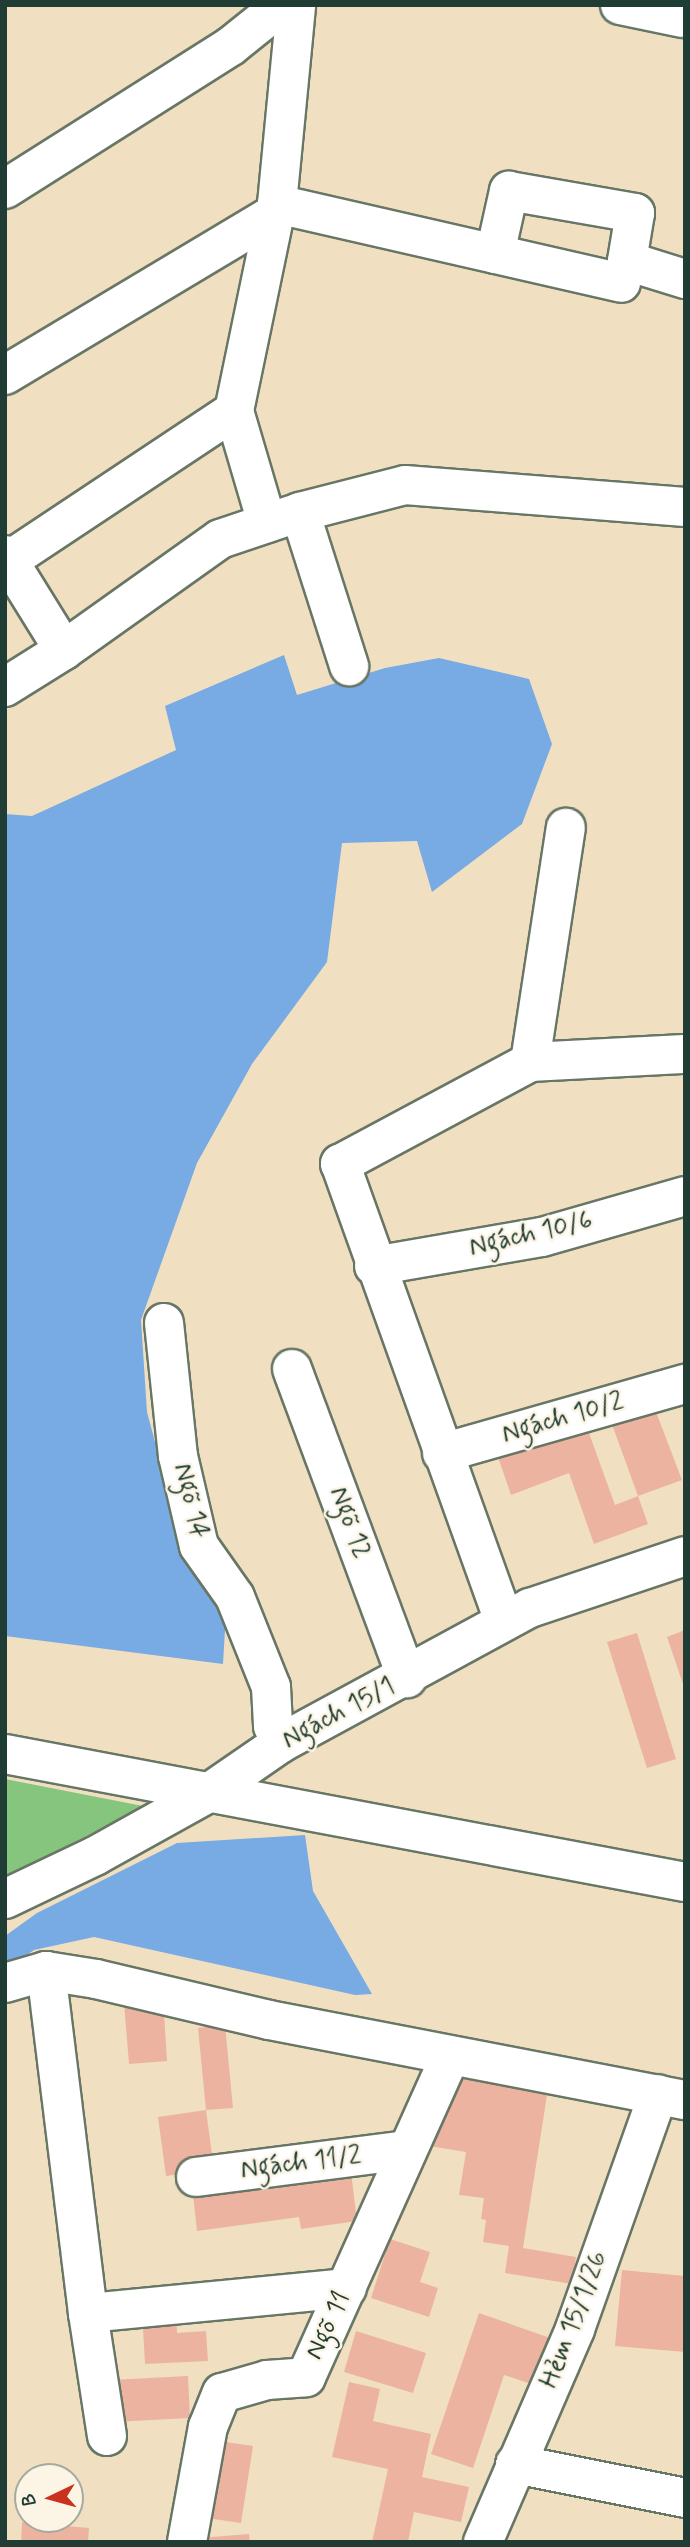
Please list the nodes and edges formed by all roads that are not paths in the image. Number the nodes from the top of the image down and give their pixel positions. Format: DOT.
graph roads {
  1 [pos="282,5"];
  2 [pos="296,5"];
  3 [pos="620,5"];
  4 [pos="683,18"];
  5 [pos="5,190"];
  6 [pos="276,209"];
  7 [pos="495,254"];
  8 [pos="685,279"];
  9 [pos="621,283"];
  10 [pos="5,374"];
  11 [pos="234,411"];
  12 [pos="685,507"];
  13 [pos="284,517"];
  14 [pos="6,560"];
  15 [pos="64,650"];
  16 [pos="349,666"];
  17 [pos="5,687"];
  18 [pos="566,828"];
  19 [pos="685,1054"];
  20 [pos="530,1062"];
  21 [pos="685,1196"];
  22 [pos="374,1266"];
  23 [pos="163,1323"];
  24 [pos="292,1369"];
  25 [pos="685,1384"];
  26 [pos="442,1453"];
  27 [pos="685,1556"];
  28 [pos="503,1621"];
  29 [pos="407,1678"];
  30 [pos="281,1743"];
  31 [pos="5,1754"];
  32 [pos="210,1792"];
  33 [pos="685,1882"];
  34 [pos="5,1899"];
  35 [pos="46,1971"];
  36 [pos="5,1983"];
  37 [pos="450,2056"];
  38 [pos="671,2097"];
  39 [pos="407,2151"];
  40 [pos="196,2177"];
  41 [pos="347,2288"];
  42 [pos="88,2313"];
  43 [pos="107,2436"];
  44 [pos="515,2464"];
  45 [pos="685,2498"];
  46 [pos="187,2542"];
  47 [pos="483,2542"];
  1 -- 5 [label="street"];
  2 -- 6 [label="street"];
  3 -- 4 [label="street"];
  6 -- 7 [label="street"];
  6 -- 10 [label="street"];
  6 -- 11 [label="street"];
  7 -- 8 [label="street"];
  7 -- 9 [label="street"];
  11 -- 13 [label="street"];
  11 -- 14 [label="street"];
  12 -- 13 [label="street"];
  13 -- 15 [label="street"];
  13 -- 16 [label="street"];
  14 -- 15 [label="street"];
  15 -- 17 [label="street"];
  18 -- 20 [label="street"];
  19 -- 20 [label="street"];
  20 -- 22 [label="street"];
  21 -- 22 [label="street, Ngách 10/6"];
  22 -- 26 [label="street"];
  23 -- 30 [label="street, Ngõ 14"];
  24 -- 29 [label="street, Ngõ 12"];
  25 -- 26 [label="street, Ngách 10/2"];
  26 -- 28 [label="street"];
  27 -- 28 [label="street, Ngách 15/1"];
  28 -- 29 [label="street, Ngách 15/1"];
  29 -- 30 [label="street, Ngách 15/1"];
  30 -- 32 [label="street, Ngách 15/1"];
  31 -- 32 [label="street"];
  32 -- 33 [label="street"];
  32 -- 34 [label="street, Ngách 15/1"];
  35 -- 36 [label="street"];
  35 -- 37 [label="street"];
  35 -- 42 [label="street"];
  37 -- 38 [label="street"];
  37 -- 39 [label="street, Ngõ 11"];
  38 -- 44 [label="street, Hẻm 15/1/26"];
  39 -- 40 [label="street, Ngách 11/2"];
  39 -- 41 [label="street, Ngõ 11"];
  41 -- 42 [label="street"];
  41 -- 46 [label="street, Ngõ 11"];
  42 -- 43 [label="street"];
  44 -- 45 [label="street"];
  44 -- 47 [label="street, Hẻm 15/1/26"];
}
